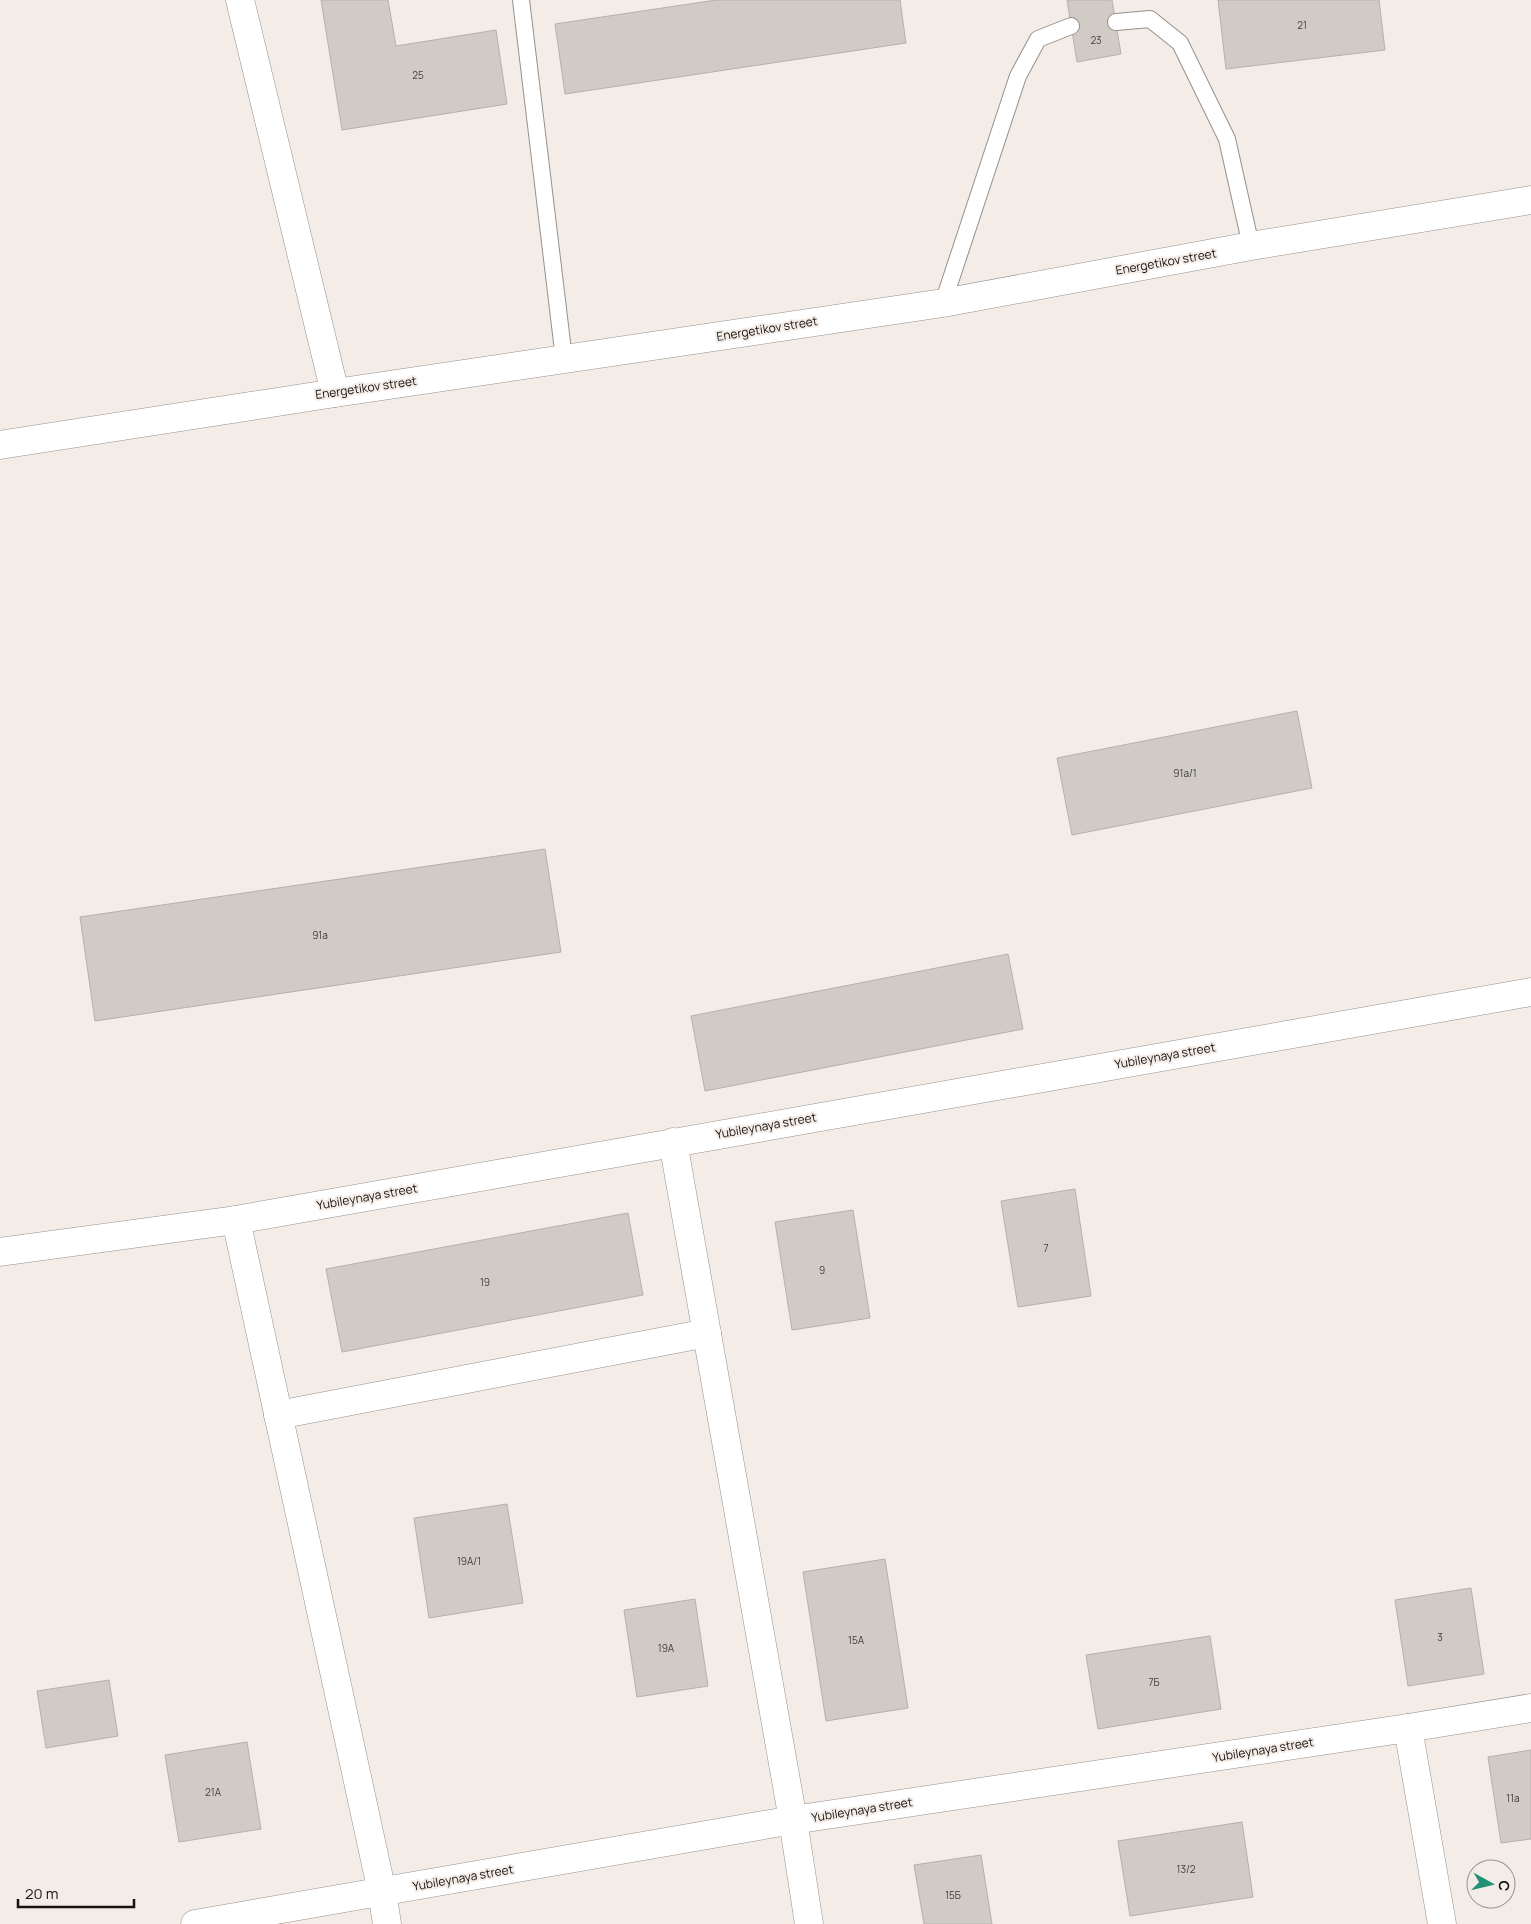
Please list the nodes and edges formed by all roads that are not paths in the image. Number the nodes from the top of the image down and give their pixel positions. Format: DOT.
graph roads {
  1 [pos="240,0"];
  2 [pos="521,0"];
  3 [pos="1116,22"];
  4 [pos="1071,26"];
  5 [pos="1531,200"];
  6 [pos="1251,246"];
  7 [pos="943,303"];
  8 [pos="564,359"];
  9 [pos="335,393"];
  10 [pos="0,445"];
  11 [pos="1531,992"];
  12 [pos="674,1142"];
  13 [pos="236,1220"];
  14 [pos="0,1252"];
  15 [pos="707,1334"];
  16 [pos="278,1415"];
  17 [pos="1531,1708"];
  18 [pos="1408,1728"];
  19 [pos="793,1820"];
  20 [pos="382,1892"];
  21 [pos="195,1924"];
  22 [pos="387,1924"];
  23 [pos="809,1924"];
  24 [pos="1442,1924"];
  1 -- 9 [label="street"];
  2 -- 8 [label="lane"];
  3 -- 6 [label="lane"];
  4 -- 7 [label="lane"];
  5 -- 6 [label="street, Energetikov street"];
  6 -- 7 [label="street, Energetikov street"];
  7 -- 8 [label="street, Energetikov street"];
  8 -- 9 [label="street, Energetikov street"];
  9 -- 10 [label="street, Energetikov street"];
  11 -- 12 [label="street, Yubileynaya street"];
  12 -- 13 [label="street, Yubileynaya street"];
  12 -- 15 [label="street"];
  13 -- 14 [label="street, Yubileynaya street"];
  13 -- 16 [label="street"];
  15 -- 16 [label="street"];
  15 -- 19 [label="street"];
  16 -- 20 [label="street"];
  17 -- 18 [label="street, Yubileynaya street"];
  18 -- 19 [label="street, Yubileynaya street"];
  18 -- 24 [label="street"];
  19 -- 20 [label="street, Yubileynaya street"];
  19 -- 23 [label="street"];
  20 -- 21 [label="street, Yubileynaya street"];
  20 -- 22 [label="street"];
}
